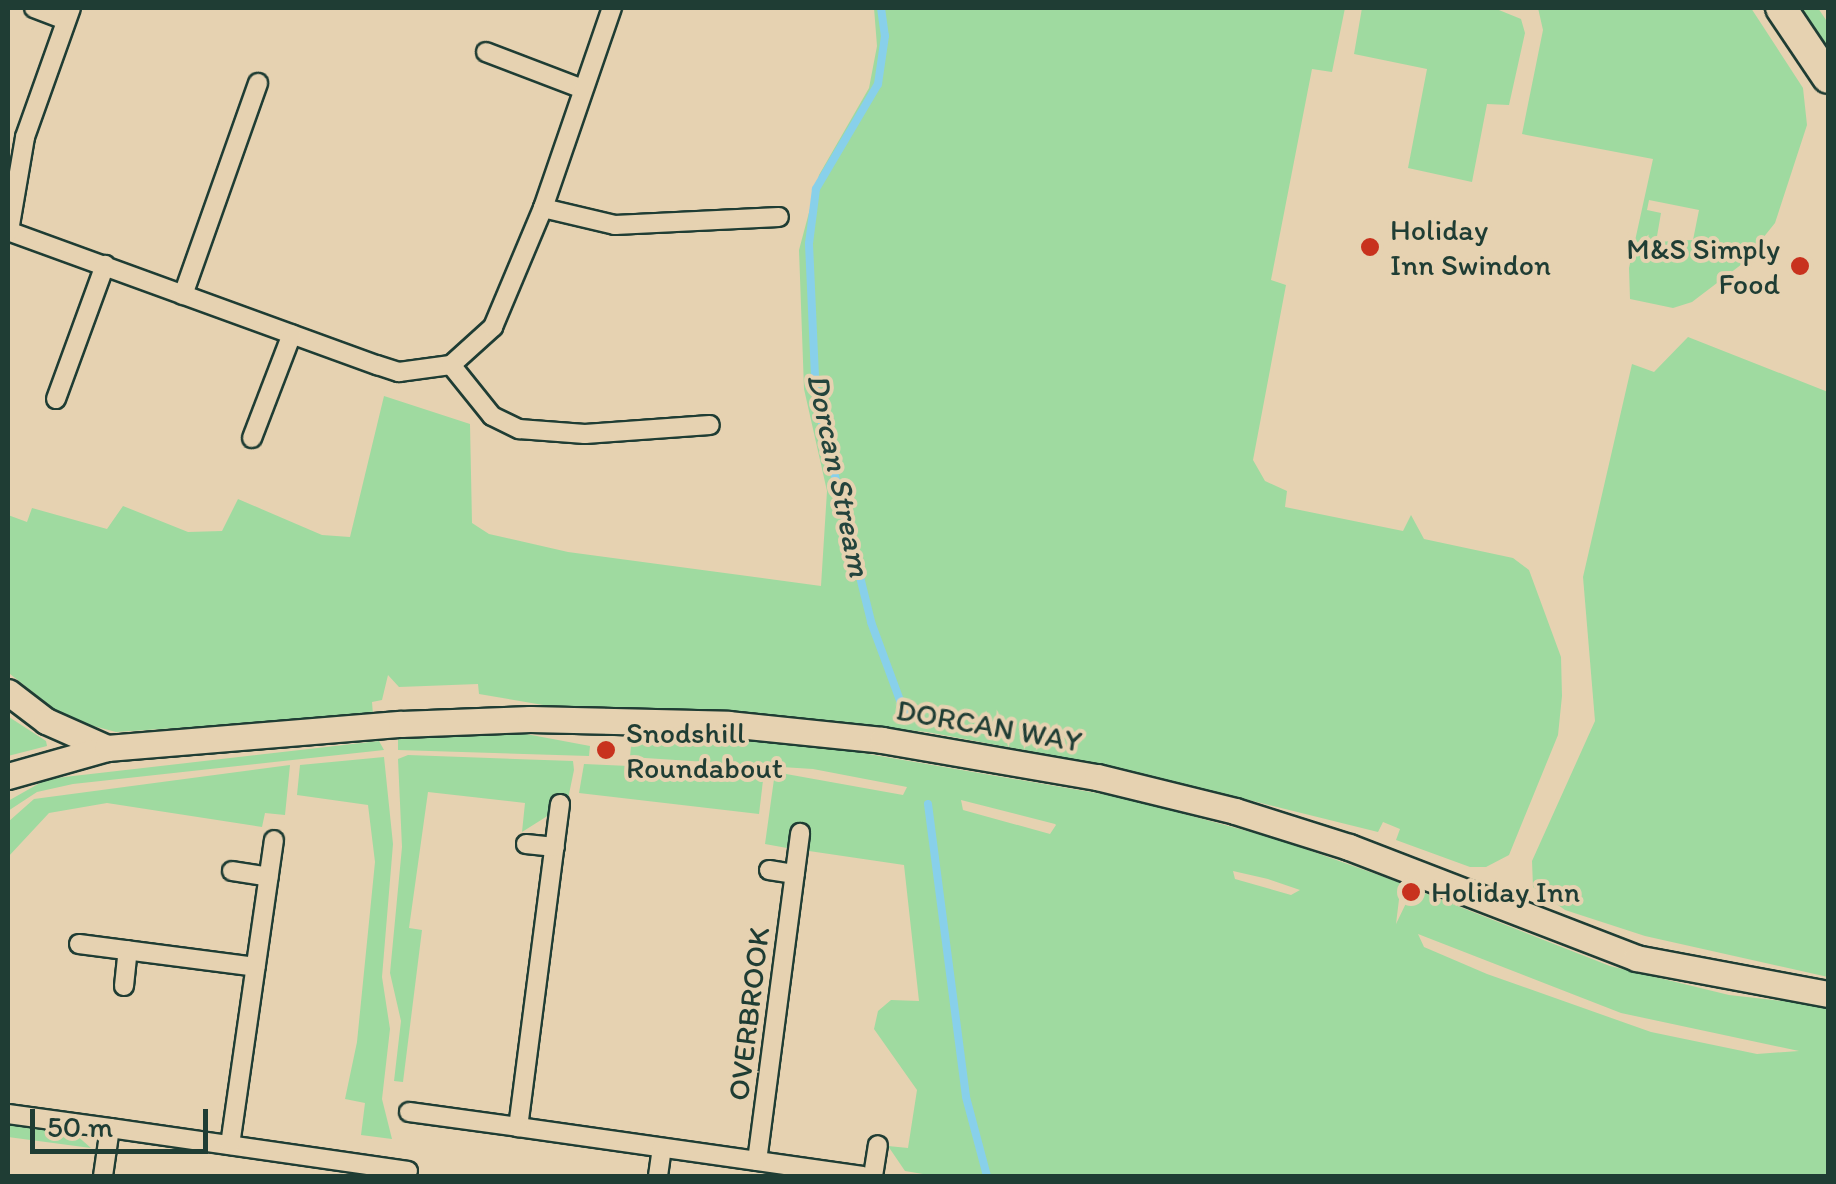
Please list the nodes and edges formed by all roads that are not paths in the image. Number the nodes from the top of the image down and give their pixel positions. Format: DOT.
graph roads {
  1 [pos="34,8"];
  2 [pos="612,8"];
  3 [pos="1781,8"];
  4 [pos="68,14"];
  5 [pos="486,52"];
  6 [pos="1828,78"];
  7 [pos="258,84"];
  8 [pos="583,90"];
  9 [pos="542,208"];
  10 [pos="779,217"];
  11 [pos="8,231"];
  12 [pos="106,265"];
  13 [pos="183,294"];
  14 [pos="292,334"];
  15 [pos="451,365"];
  16 [pos="56,400"];
  17 [pos="710,426"];
  18 [pos="252,438"];
  19 [pos="8,692"];
  20 [pos="107,748"];
  21 [pos="8,776"];
  22 [pos="560,804"];
  23 [pos="800,833"];
  24 [pos="274,840"];
  25 [pos="526,844"];
  26 [pos="555,847"];
  27 [pos="768,870"];
  28 [pos="232,871"];
  29 [pos="795,874"];
  30 [pos="269,877"];
  31 [pos="79,944"];
  32 [pos="128,950"];
  33 [pos="256,967"];
  34 [pos="124,986"];
  35 [pos="1828,994"];
  36 [pos="409,1112"];
  37 [pos="8,1114"];
  38 [pos="518,1127"];
  39 [pos="110,1128"];
  40 [pos="230,1145"];
  41 [pos="878,1145"];
  42 [pos="662,1148"];
  43 [pos="757,1161"];
  44 [pos="349,1170"];
  45 [pos="408,1171"];
  46 [pos="103,1176"];
  47 [pos="658,1176"];
  48 [pos="863,1176"];
  49 [pos="874,1176"];
  1 -- 4 [label="street"];
  2 -- 8 [label="street"];
  3 -- 6 [label="main road"];
  4 -- 11 [label="street"];
  5 -- 8 [label="street"];
  7 -- 13 [label="street"];
  8 -- 9 [label="street"];
  9 -- 10 [label="street"];
  9 -- 15 [label="street"];
  11 -- 12 [label="street"];
  12 -- 13 [label="street"];
  12 -- 16 [label="street"];
  13 -- 14 [label="street"];
  14 -- 15 [label="street"];
  14 -- 18 [label="street"];
  15 -- 17 [label="street"];
  19 -- 20 [label="main road, DORCAN WAY"];
  20 -- 21 [label="main road, DORCAN WAY"];
  20 -- 35 [label="main road, DORCAN WAY"];
  22 -- 26 [label="street"];
  23 -- 29 [label="street, OVERBROOK"];
  24 -- 30 [label="street"];
  25 -- 26 [label="street"];
  26 -- 38 [label="street"];
  27 -- 29 [label="street"];
  28 -- 30 [label="street"];
  29 -- 43 [label="street, OVERBROOK"];
  30 -- 33 [label="street"];
  31 -- 32 [label="street"];
  32 -- 33 [label="street"];
  32 -- 34 [label="street"];
  33 -- 40 [label="street"];
  36 -- 38 [label="street"];
  37 -- 39 [label="street"];
  38 -- 42 [label="street"];
  39 -- 40 [label="street"];
  39 -- 46 [label="street"];
  40 -- 44 [label="street"];
  41 -- 49 [label="street"];
  42 -- 43 [label="street"];
  42 -- 47 [label="street"];
  43 -- 48 [label="street"];
  44 -- 45 [label="street"];
}
